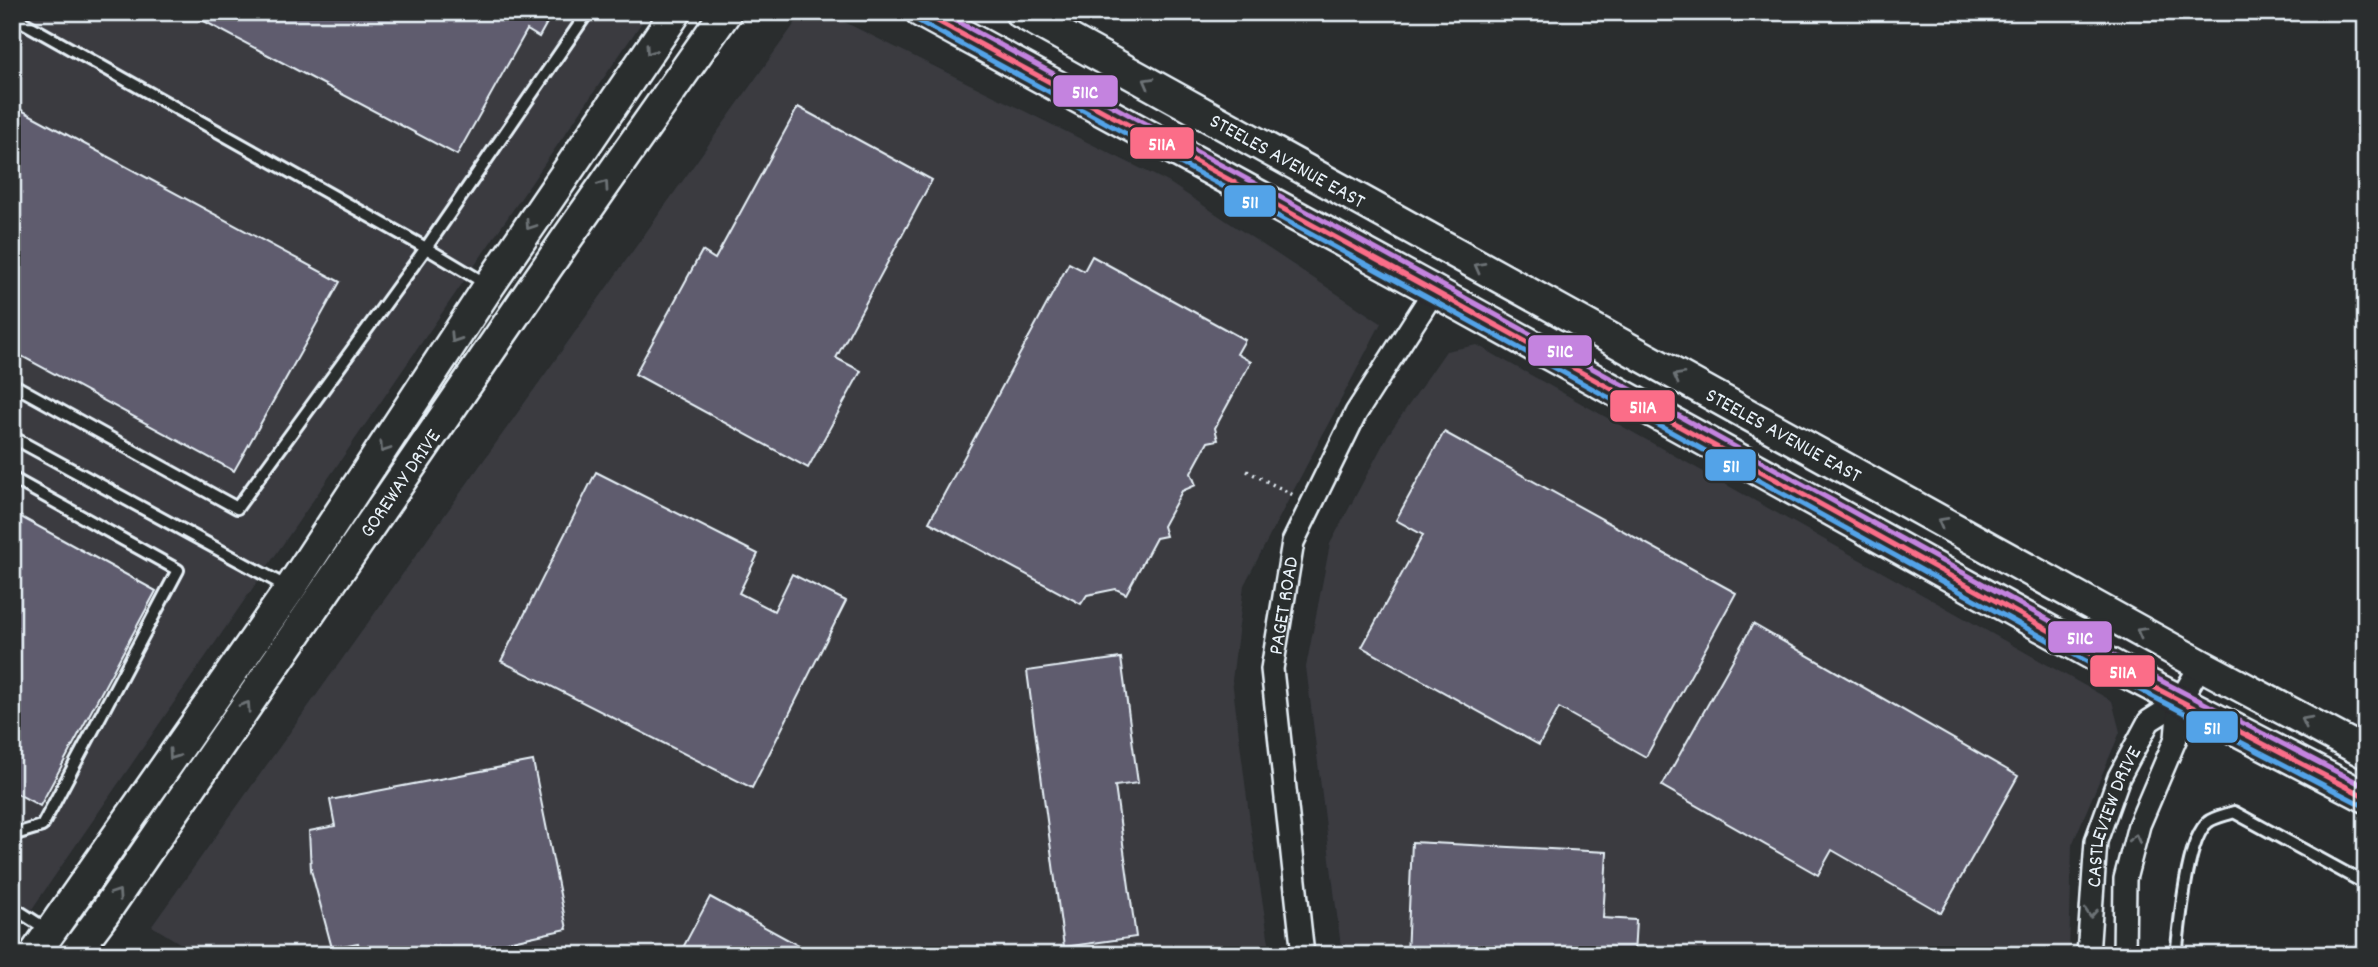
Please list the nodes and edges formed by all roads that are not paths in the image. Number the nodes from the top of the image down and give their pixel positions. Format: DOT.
graph roads {
  1 [pos="588,12"];
  2 [pos="676,12"];
  3 [pos="726,12"];
  4 [pos="921,12"];
  5 [pos="1020,12"];
  6 [pos="12,16"];
  7 [pos="426,248"];
  8 [pos="489,286"];
  9 [pos="1434,291"];
  10 [pos="12,384"];
  11 [pos="12,437"];
  12 [pos="12,478"];
  13 [pos="290,589"];
  14 [pos="2201,665"];
  15 [pos="2179,702"];
  16 [pos="2366,753"];
  17 [pos="2366,797"];
  18 [pos="12,835"];
  19 [pos="2366,884"];
  20 [pos="12,907"];
  21 [pos="42,943"];
  22 [pos="79,953"];
  23 [pos="1303,955"];
  24 [pos="2088,955"];
  25 [pos="2124,955"];
  26 [pos="2176,955"];
  1 -- 7 [label="lane"];
  2 -- 8 [label="main road, GOREWAY DRIVE, one-way"];
  22 -- 3 [label="main road, GOREWAY DRIVE, one-way"];
  4 -- 9 [label="main road, STEELES AVENUE EAST"];
  14 -- 5 [label="main road, STEELES AVENUE EAST, one-way"];
  6 -- 7 [label="lane"];
  7 -- 8 [label="lane"];
  7 -- 10 [label="lane"];
  8 -- 13 [label="main road, GOREWAY DRIVE, one-way"];
  9 -- 15 [label="main road, STEELES AVENUE EAST"];
  9 -- 23 [label="street, PAGET ROAD"];
  11 -- 13 [label="lane"];
  12 -- 18 [label="lane"];
  13 -- 21 [label="main road, GOREWAY DRIVE, one-way"];
  14 -- 15 [label="street, CASTLEVIEW DRIVE"];
  16 -- 14 [label="main road, STEELES AVENUE EAST, one-way"];
  15 -- 17 [label="main road, STEELES AVENUE EAST"];
  15 -- 24 [label="street, CASTLEVIEW DRIVE, one-way"];
  25 -- 15 [label="street, CASTLEVIEW DRIVE, one-way"];
  19 -- 26 [label="lane"];
  20 -- 21 [label="lane"];
  21 -- 22 [label="main road"];
}
